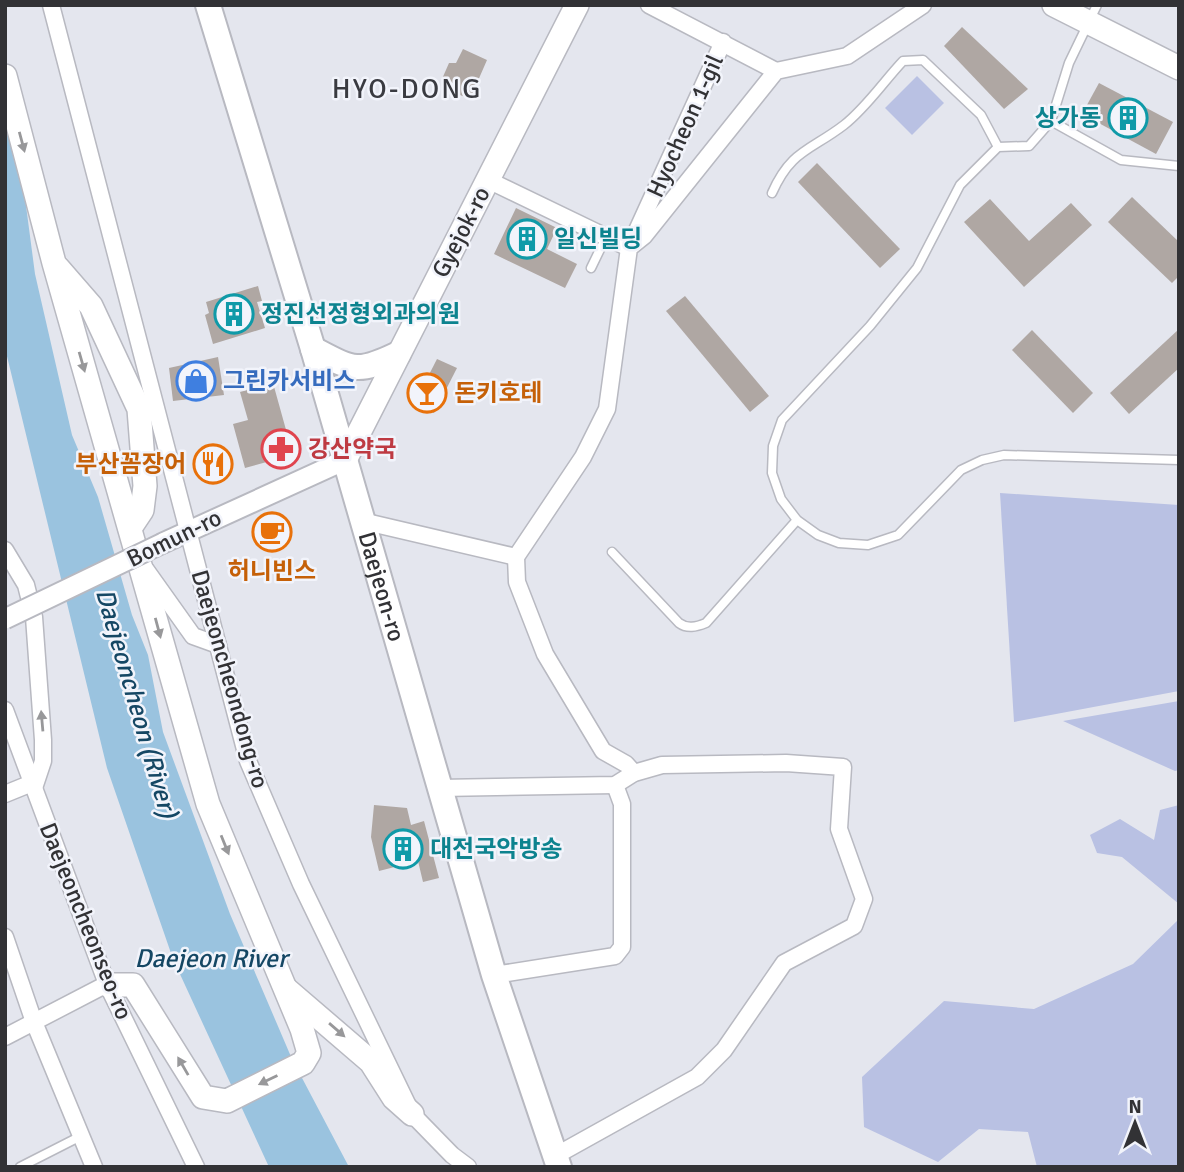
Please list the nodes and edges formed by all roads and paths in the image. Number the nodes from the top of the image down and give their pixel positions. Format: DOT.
graph roads {
  1 [pos="51,5"];
  2 [pos="208,5"];
  3 [pos="577,5"];
  4 [pos="649,5"];
  5 [pos="923,5"];
  6 [pos="1054,5"];
  7 [pos="1093,14"];
  8 [pos="723,42"];
  9 [pos="1179,68"];
  10 [pos="776,71"];
  11 [pos="5,76"];
  12 [pos="1051,121"];
  13 [pos="998,147"];
  14 [pos="1179,166"];
  15 [pos="488,180"];
  16 [pos="772,194"];
  17 [pos="606,237"];
  18 [pos="629,248"];
  19 [pos="54,262"];
  20 [pos="591,268"];
  21 [pos="313,349"];
  22 [pos="398,354"];
  23 [pos="147,407"];
  24 [pos="345,460"];
  25 [pos="1179,460"];
  26 [pos="797,520"];
  27 [pos="362,521"];
  28 [pos="130,528"];
  29 [pos="188,530"];
  30 [pos="5,550"];
  31 [pos="612,552"];
  32 [pos="516,556"];
  33 [pos="142,565"];
  34 [pos="5,619"];
  35 [pos="218,645"];
  36 [pos="5,710"];
  37 [pos="634,773"];
  38 [pos="33,785"];
  39 [pos="615,785"];
  40 [pos="440,788"];
  41 [pos="5,794"];
  42 [pos="5,937"];
  43 [pos="494,975"];
  44 [pos="107,985"];
  45 [pos="284,987"];
  46 [pos="34,1022"];
  47 [pos="5,1037"];
  48 [pos="412,1114"];
  49 [pos="79,1137"];
  50 [pos="452,1161"];
  51 [pos="557,1161"];
  52 [pos="20,1167"];
  53 [pos="94,1167"];
  54 [pos="196,1167"];
  55 [pos="468,1167"];
  1 -- 23 [label="street, Daejeoncheondong-ro"];
  2 -- 21 [label="main road, Daejeon-ro"];
  3 -- 15 [label="main road, Gyejok-ro"];
  4 -- 8 [label="street"];
  5 -- 10 [label="street"];
  6 -- 7 [label="main road"];
  7 -- 9 [label="main road"];
  7 -- 12 [label="lane"];
  8 -- 10 [label="street"];
  8 -- 18 [label="street, Hyocheon 1-gil"];
  10 -- 18 [label="street"];
  11 -- 19 [label="main road, one-way"];
  12 -- 13 [label="lane"];
  12 -- 14 [label="lane"];
  13 -- 16 [label="lane"];
  13 -- 26 [label="lane"];
  15 -- 17 [label="street"];
  15 -- 22 [label="main road, Gyejok-ro"];
  17 -- 18 [label="street"];
  17 -- 20 [label="lane"];
  18 -- 32 [label="street, Hyocheon 1-gil"];
  19 -- 23 [label="main road"];
  19 -- 28 [label="main road, one-way"];
  21 -- 22 [label="main road"];
  21 -- 24 [label="main road, Daejeon-ro"];
  22 -- 24 [label="main road, Gyejok-ro"];
  23 -- 28 [label="main road"];
  23 -- 29 [label="street, Daejeoncheondong-ro"];
  24 -- 27 [label="main road, Daejeon-ro"];
  24 -- 29 [label="street, Bomun-ro"];
  25 -- 26 [label="lane"];
  26 -- 31 [label="lane"];
  27 -- 32 [label="street"];
  27 -- 40 [label="main road, Daejeon-ro"];
  28 -- 33 [label="main road"];
  29 -- 34 [label="street, Bomun-ro, bridge"];
  29 -- 35 [label="street, Daejeoncheondong-ro"];
  38 -- 30 [label="street, one-way"];
  32 -- 37 [label="street"];
  33 -- 35 [label="street"];
  33 -- 45 [label="main road, one-way"];
  35 -- 48 [label="street, Daejeoncheondong-ro"];
  36 -- 38 [label="street, Daejeoncheonseo-ro"];
  37 -- 39 [label="street"];
  37 -- 51 [label="street"];
  38 -- 41 [label="street"];
  38 -- 44 [label="street, Daejeoncheonseo-ro"];
  39 -- 40 [label="street"];
  39 -- 43 [label="street"];
  40 -- 43 [label="main road, Daejeon-ro"];
  42 -- 46 [label="street"];
  43 -- 51 [label="main road, Daejeon-ro"];
  45 -- 44 [label="main road, one-way"];
  44 -- 46 [label="street"];
  44 -- 54 [label="street, Daejeoncheonseo-ro"];
  45 -- 48 [label="main road, one-way"];
  46 -- 47 [label="street"];
  46 -- 49 [label="street"];
  48 -- 50 [label="street, Daejeoncheondong-ro"];
  49 -- 52 [label="lane"];
  49 -- 53 [label="street"];
  50 -- 55 [label="street, Daejeoncheondong-ro"];
}
